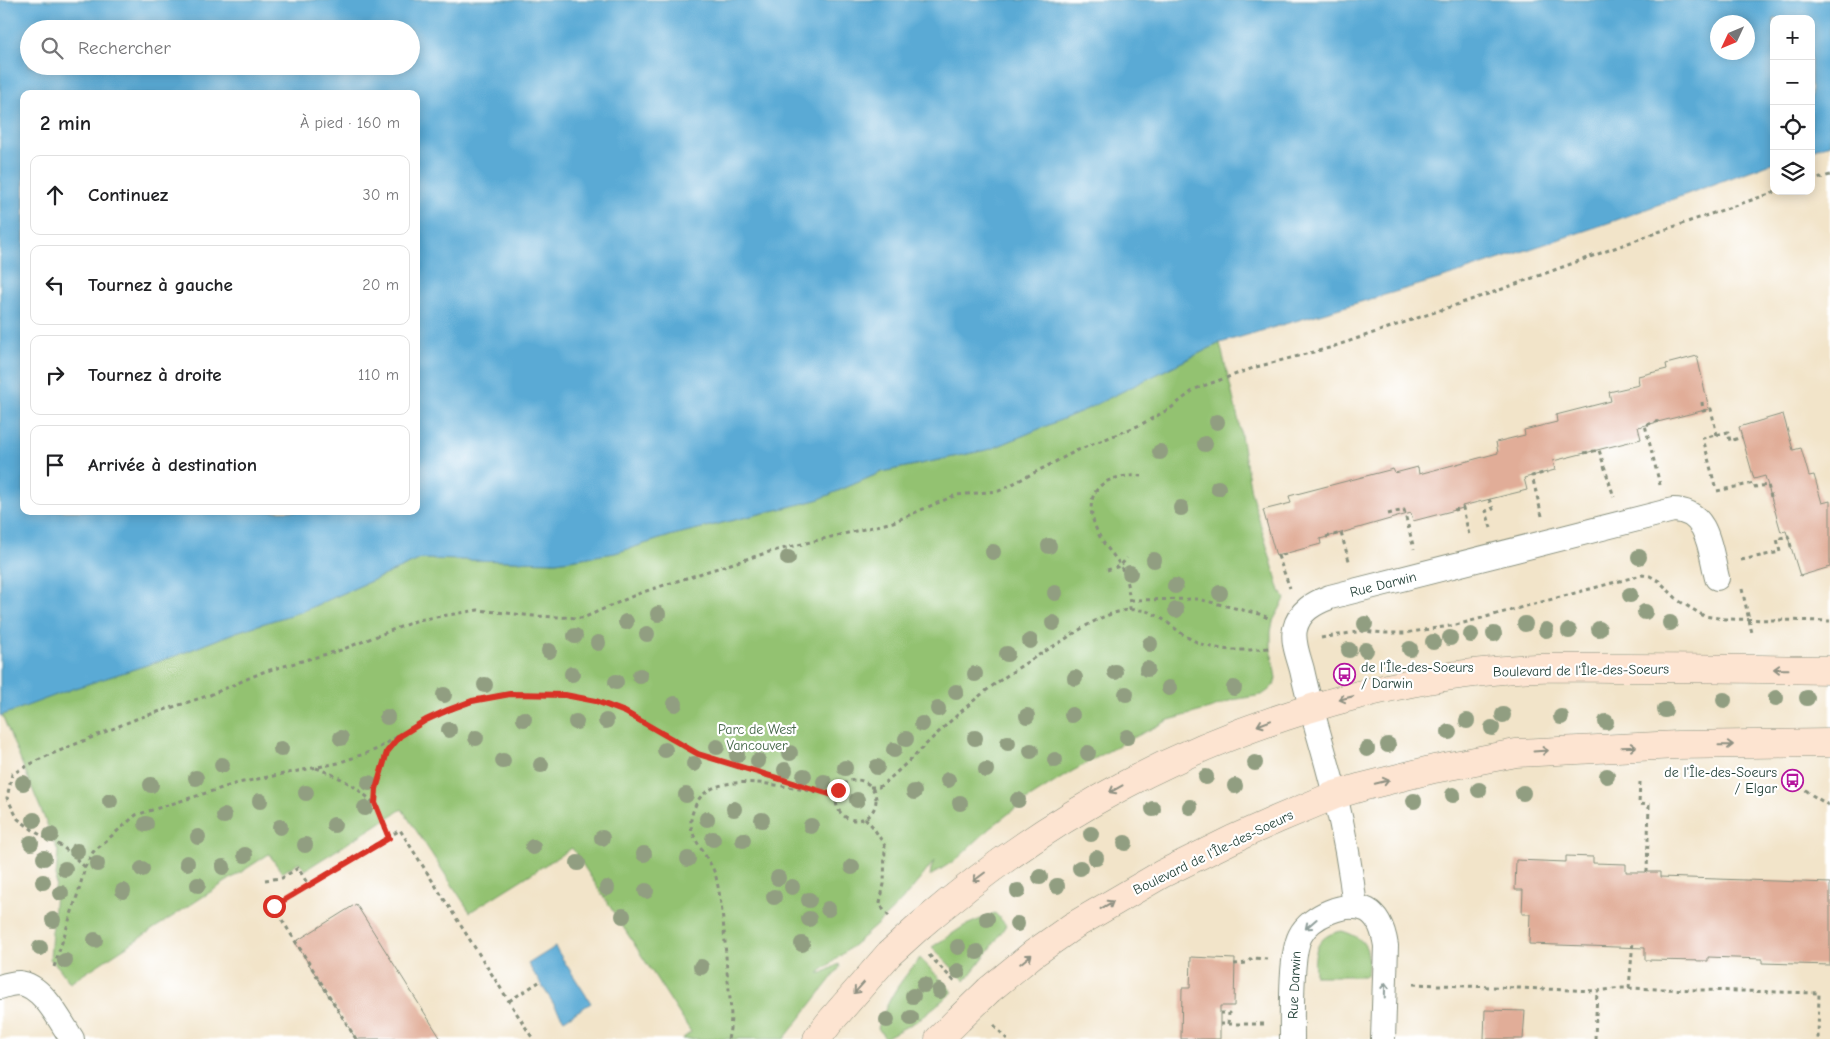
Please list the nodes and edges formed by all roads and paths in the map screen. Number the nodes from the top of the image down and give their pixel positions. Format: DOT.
graph roads {
  1 [pos="1830,175"];
  2 [pos="1815,180"];
  3 [pos="1770,194"];
  4 [pos="1702,402"];
  5 [pos="1660,421"];
  6 [pos="1717,435"];
  7 [pos="1742,438"];
  8 [pos="1584,453"];
  9 [pos="1547,472"];
  10 [pos="1142,476"];
  11 [pos="1715,486"];
  12 [pos="1661,490"];
  13 [pos="1717,491"];
  14 [pos="1771,497"];
  15 [pos="1489,499"];
  16 [pos="1615,502"];
  17 [pos="1454,510"];
  18 [pos="1388,514"];
  19 [pos="1544,521"];
  20 [pos="1493,535"];
  21 [pos="1326,537"];
  22 [pos="1470,541"];
  23 [pos="1792,550"];
  24 [pos="1286,554"];
  25 [pos="1416,555"];
  26 [pos="1127,558"];
  27 [pos="1735,561"];
  28 [pos="1120,566"];
  29 [pos="1107,570"];
  30 [pos="1353,572"];
  31 [pos="1717,578"];
  32 [pos="1742,588"];
  33 [pos="1293,595"];
  34 [pos="1130,600"];
  35 [pos="1130,610"];
  36 [pos="1274,620"];
  37 [pos="1750,620"];
  38 [pos="1830,621"];
  39 [pos="1752,633"];
  40 [pos="1315,640"];
  41 [pos="1274,647"];
  42 [pos="1830,670"];
  43 [pos="1310,708"];
  44 [pos="400,736"];
  45 [pos="1830,743"];
  46 [pos="314,768"];
  47 [pos="1793,780"];
  48 [pos="1640,782"];
  49 [pos="870,787"];
  50 [pos="1335,795"];
  51 [pos="836,796"];
  52 [pos="375,803"];
  53 [pos="1830,806"];
  54 [pos="389,838"];
  55 [pos="85,867"];
  56 [pos="1647,872"];
  57 [pos="265,880"];
  58 [pos="309,886"];
  59 [pos="1355,907"];
  60 [pos="1633,941"];
  61 [pos="1273,959"];
  62 [pos="1234,964"];
  63 [pos="54,967"];
  64 [pos="539,982"];
  65 [pos="1407,984"];
  66 [pos="0,986"];
  67 [pos="1629,988"];
  68 [pos="1596,991"];
  69 [pos="509,1001"];
  70 [pos="1220,1013"];
  71 [pos="1220,1024"];
  72 [pos="1228,1024"];
  73 [pos="1271,1024"];
  74 [pos="72,1039"];
  75 [pos="356,1039"];
  76 [pos="534,1039"];
  77 [pos="728,1039"];
  78 [pos="818,1039"];
  79 [pos="939,1039"];
  80 [pos="1292,1039"];
  81 [pos="1383,1039"];
  82 [pos="1595,1039"];
  83 [pos="1818,1039"];
  1 -- 2 [label="path"];
  3 -- 55 [label="path"];
  4 -- 6 [label="path"];
  5 -- 12 [label="path"];
  6 -- 7 [label="path"];
  6 -- 11 [label="path"];
  8 -- 16 [label="path"];
  9 -- 19 [label="path"];
  10 -- 28 [label="path"];
  13 -- 14 [label="path"];
  15 -- 20 [label="path"];
  17 -- 22 [label="path"];
  18 -- 25 [label="path"];
  21 -- 30 [label="path"];
  23 -- 27 [label="path"];
  24 -- 33 [label="path"];
  26 -- 28 [label="path"];
  28 -- 29 [label="path"];
  28 -- 34 [label="path"];
  31 -- 43 [label="street, Rue Darwin"];
  32 -- 37 [label="path"];
  34 -- 35 [label="path"];
  34 -- 36 [label="path"];
  35 -- 41 [label="path"];
  35 -- 49 [label="path"];
  37 -- 38 [label="path"];
  37 -- 39 [label="path"];
  37 -- 40 [label="path"];
  42 -- 43 [label="street, Boulevard de l'Île-des-Soeurs, one-way"];
  43 -- 50 [label="street, Rue Darwin"];
  43 -- 78 [label="street, Boulevard de l'Île-des-Soeurs, one-way, bridge"];
  44 -- 46 [label="path"];
  44 -- 51 [label="path"];
  44 -- 52 [label="path"];
  50 -- 45 [label="street, Boulevard de l'Île-des-Soeurs, one-way"];
  46 -- 52 [label="path"];
  46 -- 55 [label="path"];
  47 -- 53 [label="path"];
  48 -- 56 [label="path"];
  49 -- 51 [label="path"];
  49 -- 51 [label="path"];
  50 -- 59 [label="street, Rue Darwin"];
  79 -- 50 [label="street, Boulevard de l'Île-des-Soeurs, one-way, bridge"];
  51 -- 77 [label="path"];
  52 -- 54 [label="path"];
  54 -- 58 [label="path"];
  54 -- 69 [label="path"];
  55 -- 63 [label="path"];
  57 -- 58 [label="path"];
  58 -- 75 [label="path"];
  59 -- 80 [label="street, Rue Darwin, one-way"];
  81 -- 59 [label="street, one-way"];
  60 -- 67 [label="path"];
  61 -- 62 [label="path"];
  64 -- 69 [label="path"];
  65 -- 68 [label="path"];
  66 -- 74 [label="street"];
  67 -- 68 [label="path"];
  67 -- 83 [label="path"];
  68 -- 82 [label="path"];
  69 -- 76 [label="path"];
  70 -- 72 [label="path"];
  71 -- 72 [label="path"];
  72 -- 73 [label="path"];
}
